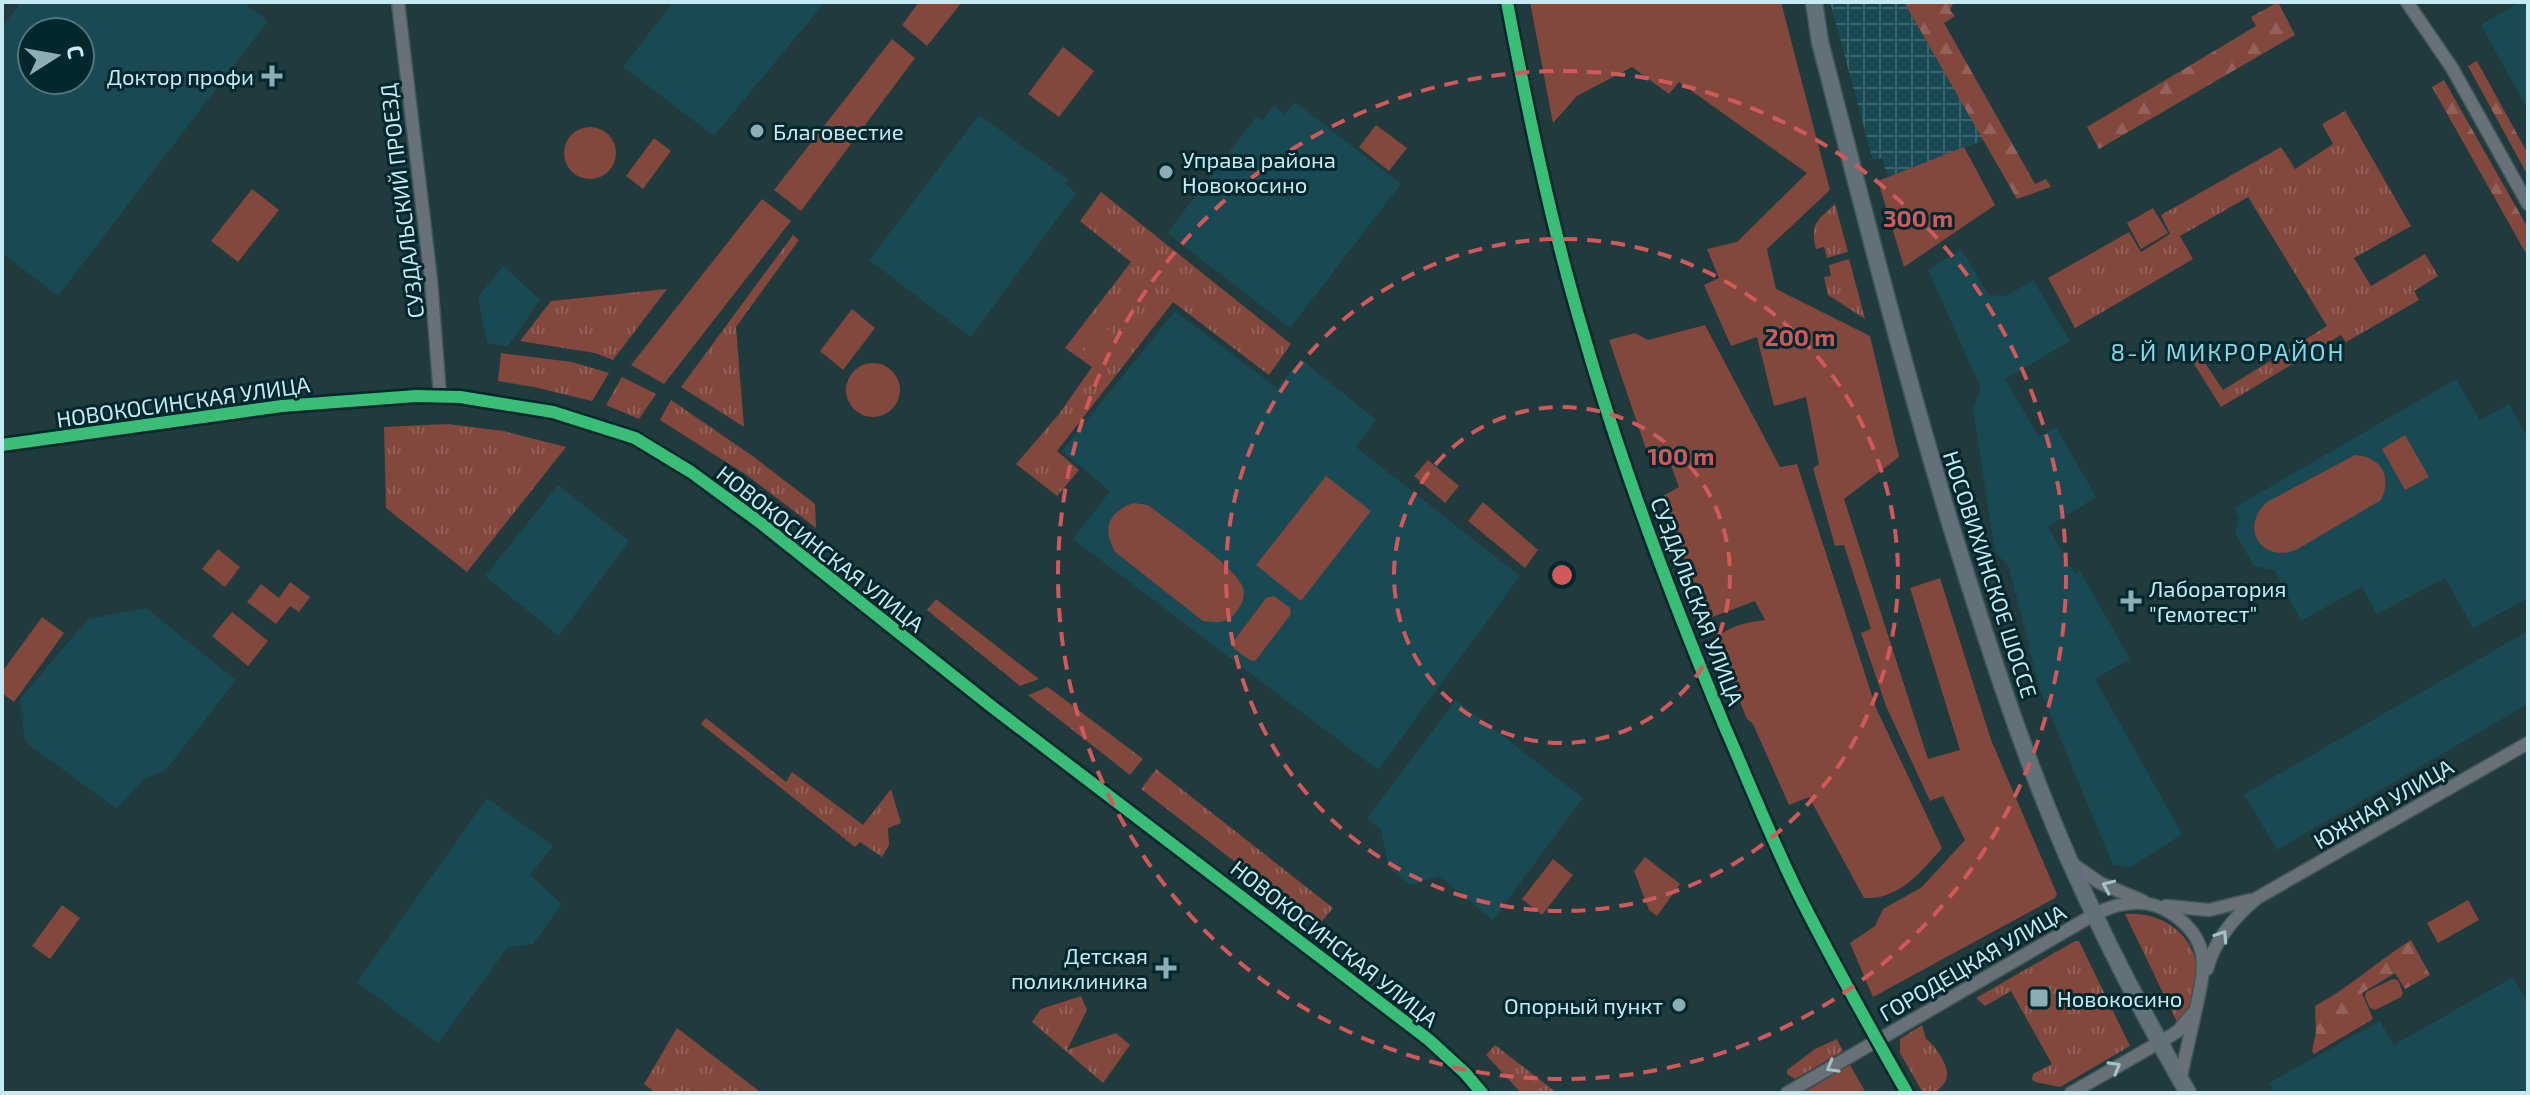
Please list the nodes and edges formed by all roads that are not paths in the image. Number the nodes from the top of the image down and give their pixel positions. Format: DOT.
graph roads {
  1 [pos="398,2"];
  2 [pos="1507,2"];
  3 [pos="1803,2"];
  4 [pos="1814,2"];
  5 [pos="2407,2"];
  6 [pos="1820,42"];
  7 [pos="2528,204"];
  8 [pos="440,396"];
  9 [pos="2,445"];
  10 [pos="2528,743"];
  11 [pos="2070,861"];
  12 [pos="2257,898"];
  13 [pos="2154,905"];
  14 [pos="2095,914"];
  15 [pos="2203,985"];
  16 [pos="2196,1008"];
  17 [pos="1877,1040"];
  18 [pos="2160,1042"];
  19 [pos="2184,1086"];
  20 [pos="1482,1093"];
  21 [pos="1787,1093"];
  22 [pos="1907,1093"];
  23 [pos="2071,1093"];
  1 -- 8 [label="street, СУЗДАЛЬСКИЙ ПРОЕЗД"];
  2 -- 17 [label="street, СУЗДАЛЬСКАЯ УЛИЦА"];
  3 -- 6 [label="main road, НОСОВИХИНСКОЕ ШОССЕ"];
  4 -- 6 [label="main road, НОСОВИХИНСКОЕ ШОССЕ"];
  5 -- 7 [label="street"];
  6 -- 11 [label="main road, НОСОВИХИНСКОЕ ШОССЕ"];
  8 -- 9 [label="street, НОВОКОСИНСКАЯ УЛИЦА"];
  8 -- 20 [label="street, НОВОКОСИНСКАЯ УЛИЦА"];
  10 -- 12 [label="street, ЮЖНАЯ УЛИЦА"];
  13 -- 11 [label="street, one-way"];
  11 -- 14 [label="main road, НОСОВИХИНСКОЕ ШОССЕ"];
  12 -- 13 [label="street, ЮЖНАЯ УЛИЦА"];
  15 -- 12 [label="street, ЮЖНАЯ УЛИЦА, one-way"];
  13 -- 14 [label="street, ГОРОДЕЦКАЯ УЛИЦА"];
  13 -- 15 [label="street"];
  14 -- 17 [label="street, ГОРОДЕЦКАЯ УЛИЦА"];
  14 -- 18 [label="main road, НОСОВИХИНСКОЕ ШОССЕ"];
  15 -- 16 [label="street, ЮЖНАЯ УЛИЦА"];
  16 -- 18 [label="street"];
  16 -- 19 [label="street, ЮЖНАЯ УЛИЦА"];
  17 -- 21 [label="street, ГОРОДЕЦКАЯ УЛИЦА, one-way"];
  17 -- 22 [label="street, СУЗДАЛЬСКАЯ УЛИЦА"];
  18 -- 19 [label="main road, НОСОВИХИНСКОЕ ШОССЕ"];
  23 -- 18 [label="street, one-way"];
}
